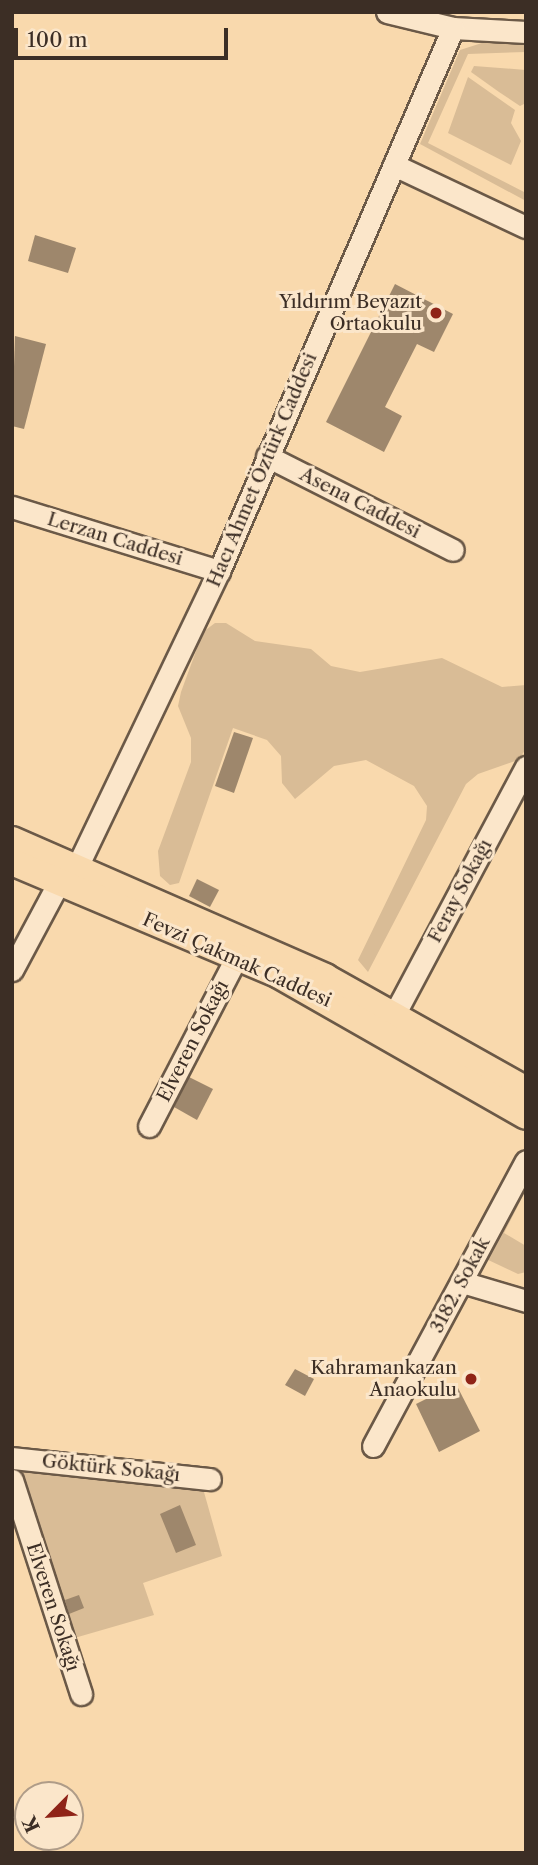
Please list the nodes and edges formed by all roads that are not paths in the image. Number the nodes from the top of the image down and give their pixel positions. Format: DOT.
graph roads {
  1 [pos="387,12"];
  2 [pos="453,28"];
  3 [pos="526,32"];
  4 [pos="394,165"];
  5 [pos="526,227"];
  6 [pos="267,456"];
  7 [pos="12,507"];
  8 [pos="453,550"];
  9 [pos="219,571"];
  10 [pos="526,767"];
  11 [pos="12,840"];
  12 [pos="12,862"];
  13 [pos="68,875"];
  14 [pos="237,956"];
  15 [pos="12,970"];
  16 [pos="394,1015"];
  17 [pos="526,1090"];
  18 [pos="526,1116"];
  19 [pos="149,1126"];
  20 [pos="526,1161"];
  21 [pos="462,1283"];
  22 [pos="526,1301"];
  23 [pos="373,1446"];
  24 [pos="12,1458"];
  25 [pos="211,1479"];
  26 [pos="12,1480"];
  27 [pos="81,1694"];
  1 -- 2 [label="street"];
  2 -- 3 [label="street"];
  2 -- 4 [label="street, Hacı Ahmet Öztürk Caddesi"];
  4 -- 5 [label="street"];
  4 -- 6 [label="street, Hacı Ahmet Öztürk Caddesi"];
  6 -- 8 [label="street, Asena Caddesi"];
  6 -- 9 [label="street, Hacı Ahmet Öztürk Caddesi"];
  7 -- 9 [label="street, Lerzan Caddesi"];
  9 -- 13 [label="street, Hacı Ahmet Öztürk Caddesi"];
  10 -- 16 [label="street, Feray Sokağı"];
  11 -- 13 [label="main road, Fevzi Çakmak Caddesi"];
  12 -- 13 [label="main road, Fevzi Çakmak Caddesi"];
  13 -- 14 [label="main road, Fevzi Çakmak Caddesi"];
  13 -- 15 [label="street, Hacı Ahmet Öztürk Caddesi"];
  13 -- 16 [label="main road, Fevzi Çakmak Caddesi"];
  14 -- 18 [label="main road, Fevzi Çakmak Caddesi"];
  14 -- 19 [label="street, Elveren Sokağı"];
  16 -- 17 [label="main road, Fevzi Çakmak Caddesi"];
  20 -- 21 [label="street, 3182. Sokak"];
  21 -- 22 [label="street"];
  21 -- 23 [label="street, 3182. Sokak"];
  24 -- 25 [label="street, Göktürk Sokağı"];
  26 -- 27 [label="street, Elveren Sokağı"];
}
